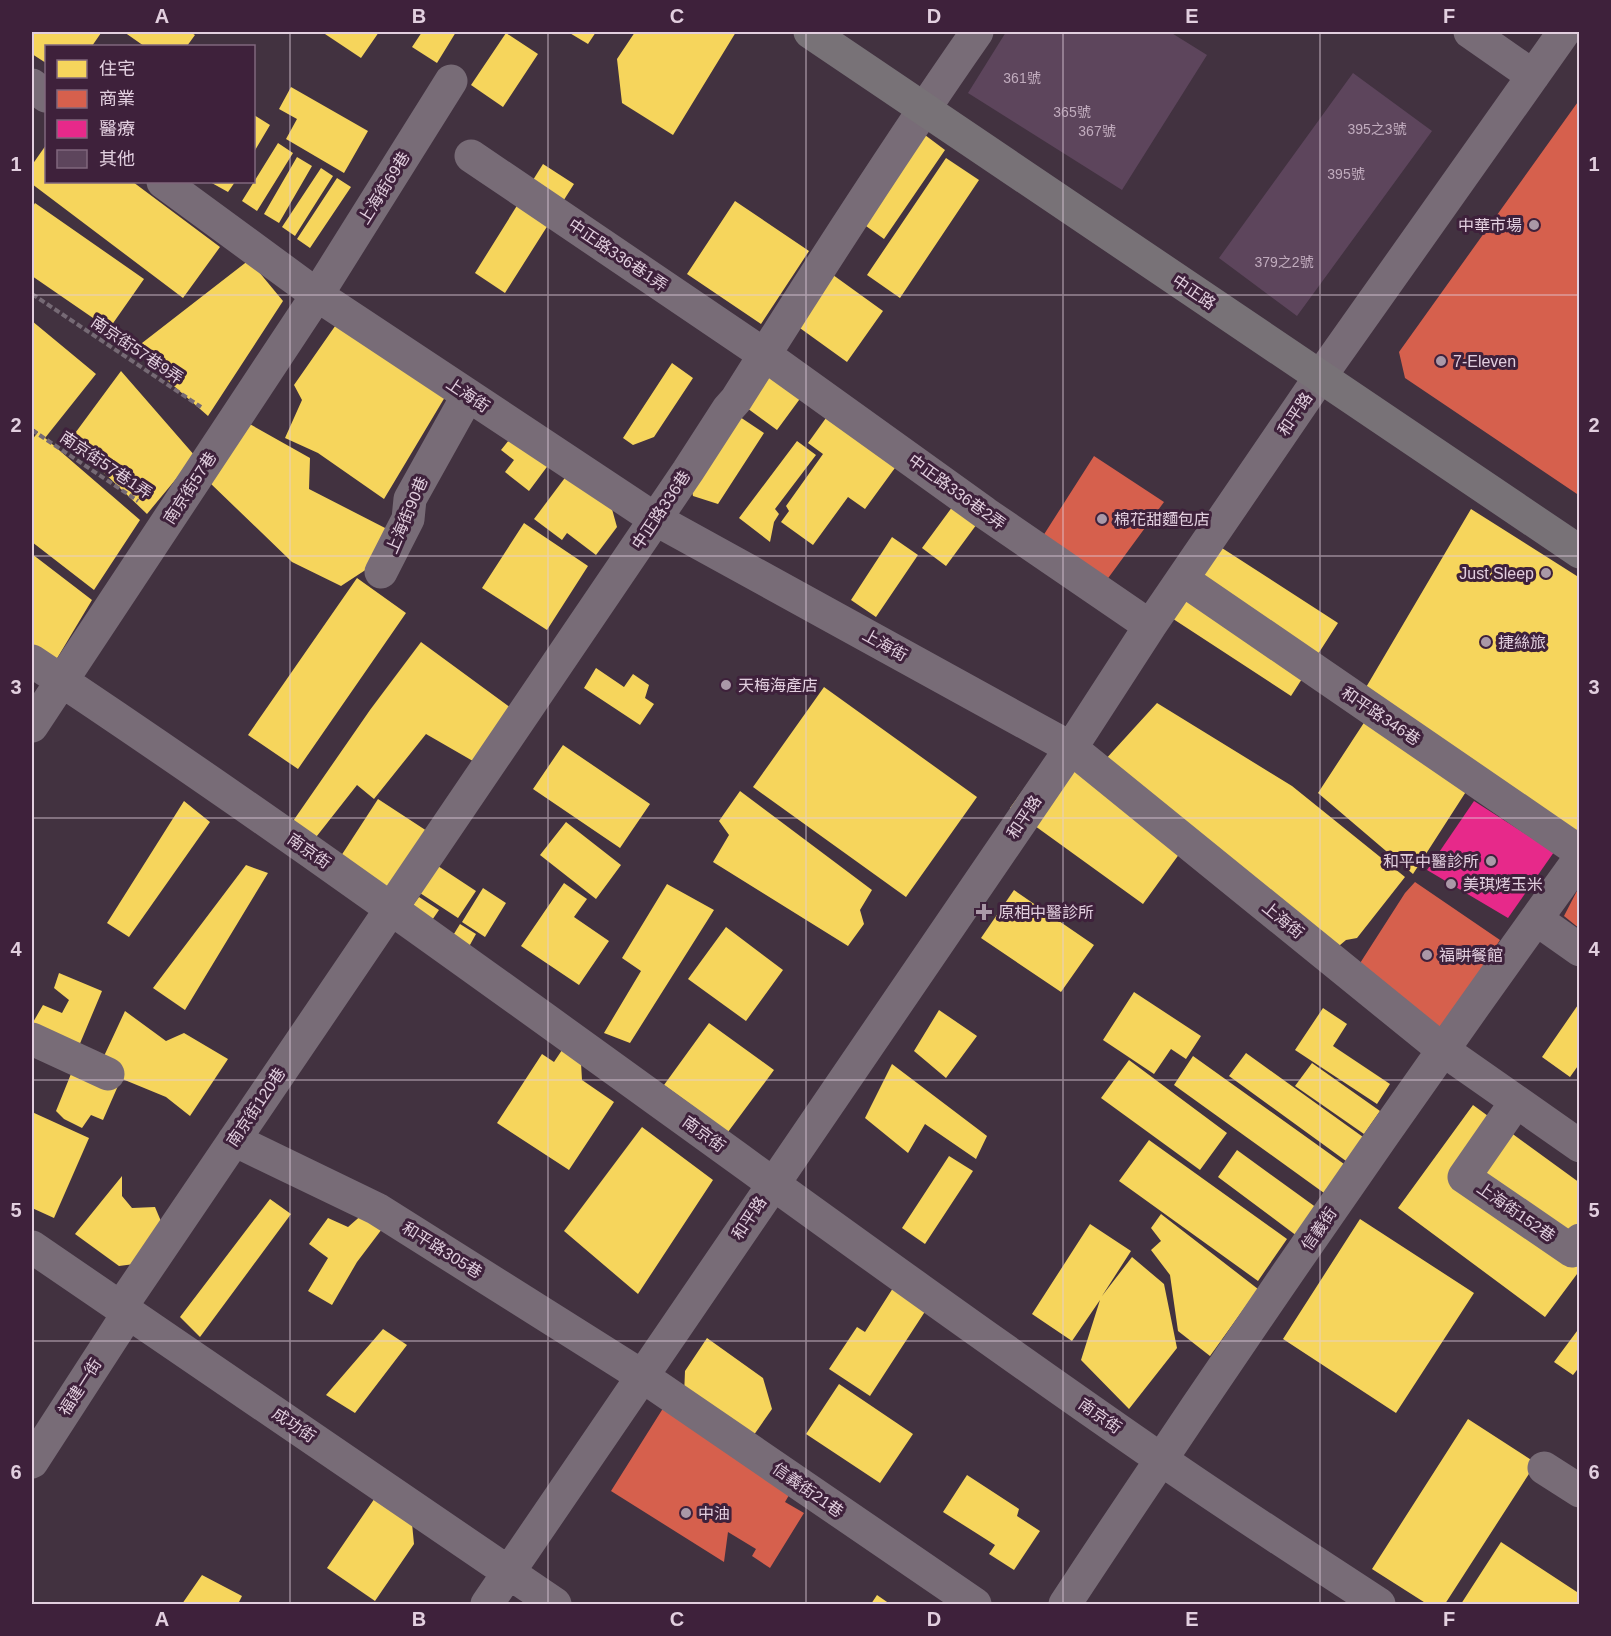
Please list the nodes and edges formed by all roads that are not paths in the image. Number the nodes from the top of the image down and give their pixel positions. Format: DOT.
graph roads {
  1 [pos="810,32"];
  2 [pos="977,32"];
  3 [pos="1470,32"];
  4 [pos="1564,32"];
  5 [pos="1533,76"];
  6 [pos="451,81"];
  7 [pos="32,85"];
  8 [pos="45,95"];
  9 [pos="923,109"];
  10 [pos="471,156"];
  11 [pos="164,183"];
  12 [pos="317,295"];
  13 [pos="765,355"];
  14 [pos="1320,377"];
  15 [pos="468,395"];
  16 [pos="655,519"];
  17 [pos="1580,552"];
  18 [pos="381,572"];
  19 [pos="1182,579"];
  20 [pos="1150,626"];
  21 [pos="32,661"];
  22 [pos="62,681"];
  23 [pos="32,726"];
  24 [pos="1071,748"];
  25 [pos="1580,852"];
  26 [pos="1580,858"];
  27 [pos="391,907"];
  28 [pos="1536,919"];
  29 [pos="1580,950"];
  30 [pos="32,1039"];
  31 [pos="1443,1050"];
  32 [pos="108,1074"];
  33 [pos="1516,1102"];
  34 [pos="234,1140"];
  35 [pos="1580,1146"];
  36 [pos="773,1184"];
  37 [pos="1580,1240"];
  38 [pos="32,1247"];
  39 [pos="125,1310"];
  40 [pos="642,1376"];
  41 [pos="1160,1459"];
  42 [pos="32,1462"];
  43 [pos="1544,1468"];
  44 [pos="1580,1491"];
  45 [pos="508,1572"];
  46 [pos="487,1605"];
  47 [pos="555,1605"];
  48 [pos="975,1605"];
  49 [pos="1065,1605"];
  50 [pos="1379,1605"];
  1 -- 9 [label="main road, 中正路"];
  2 -- 9 [label="street, 中正路336巷"];
  3 -- 5 [label="street"];
  4 -- 5 [label="street, 和平路"];
  5 -- 14 [label="street, 和平路"];
  6 -- 12 [label="street, 上海街69巷"];
  7 -- 8 [label="street"];
  9 -- 13 [label="street, 中正路336巷"];
  9 -- 14 [label="main road, 中正路"];
  10 -- 13 [label="street, 中正路336巷1弄"];
  11 -- 12 [label="street, 上海街"];
  12 -- 15 [label="street, 上海街"];
  12 -- 22 [label="street, 南京街57巷"];
  13 -- 16 [label="street, 中正路336巷"];
  13 -- 20 [label="street, 中正路336巷2弄"];
  14 -- 17 [label="main road, 中正路"];
  14 -- 19 [label="street, 和平路"];
  15 -- 16 [label="street, 上海街"];
  15 -- 18 [label="street, 上海街90巷"];
  16 -- 24 [label="street, 上海街"];
  16 -- 27 [label="street, 中正路336巷"];
  19 -- 20 [label="street, 和平路"];
  19 -- 25 [label="street, 和平路346巷"];
  20 -- 24 [label="street, 和平路"];
  21 -- 22 [label="street, 南京街"];
  22 -- 23 [label="street, 南京街57巷"];
  22 -- 27 [label="street, 南京街"];
  24 -- 31 [label="street, 上海街"];
  24 -- 36 [label="street, 和平路"];
  26 -- 28 [label="street, 信義街"];
  27 -- 34 [label="street, 南京街120巷"];
  27 -- 36 [label="street, 南京街"];
  28 -- 29 [label="street"];
  28 -- 31 [label="street, 信義街"];
  30 -- 32 [label="street"];
  31 -- 33 [label="street, 上海街"];
  31 -- 41 [label="street, 信義街"];
  33 -- 35 [label="street, 上海街"];
  33 -- 37 [label="street, 上海街152巷"];
  34 -- 39 [label="street, 南京街120巷"];
  34 -- 40 [label="street, 和平路305巷"];
  36 -- 40 [label="street, 和平路"];
  36 -- 41 [label="street, 南京街"];
  38 -- 39 [label="street, 成功街"];
  39 -- 42 [label="street, 福建一街"];
  39 -- 45 [label="street, 成功街"];
  40 -- 45 [label="street, 和平路"];
  40 -- 48 [label="street, 信義街21巷"];
  41 -- 49 [label="street, 信義街"];
  41 -- 50 [label="street, 南京街"];
  43 -- 44 [label="street"];
  45 -- 46 [label="street, 和平路"];
  45 -- 47 [label="street, 成功街"];
}
